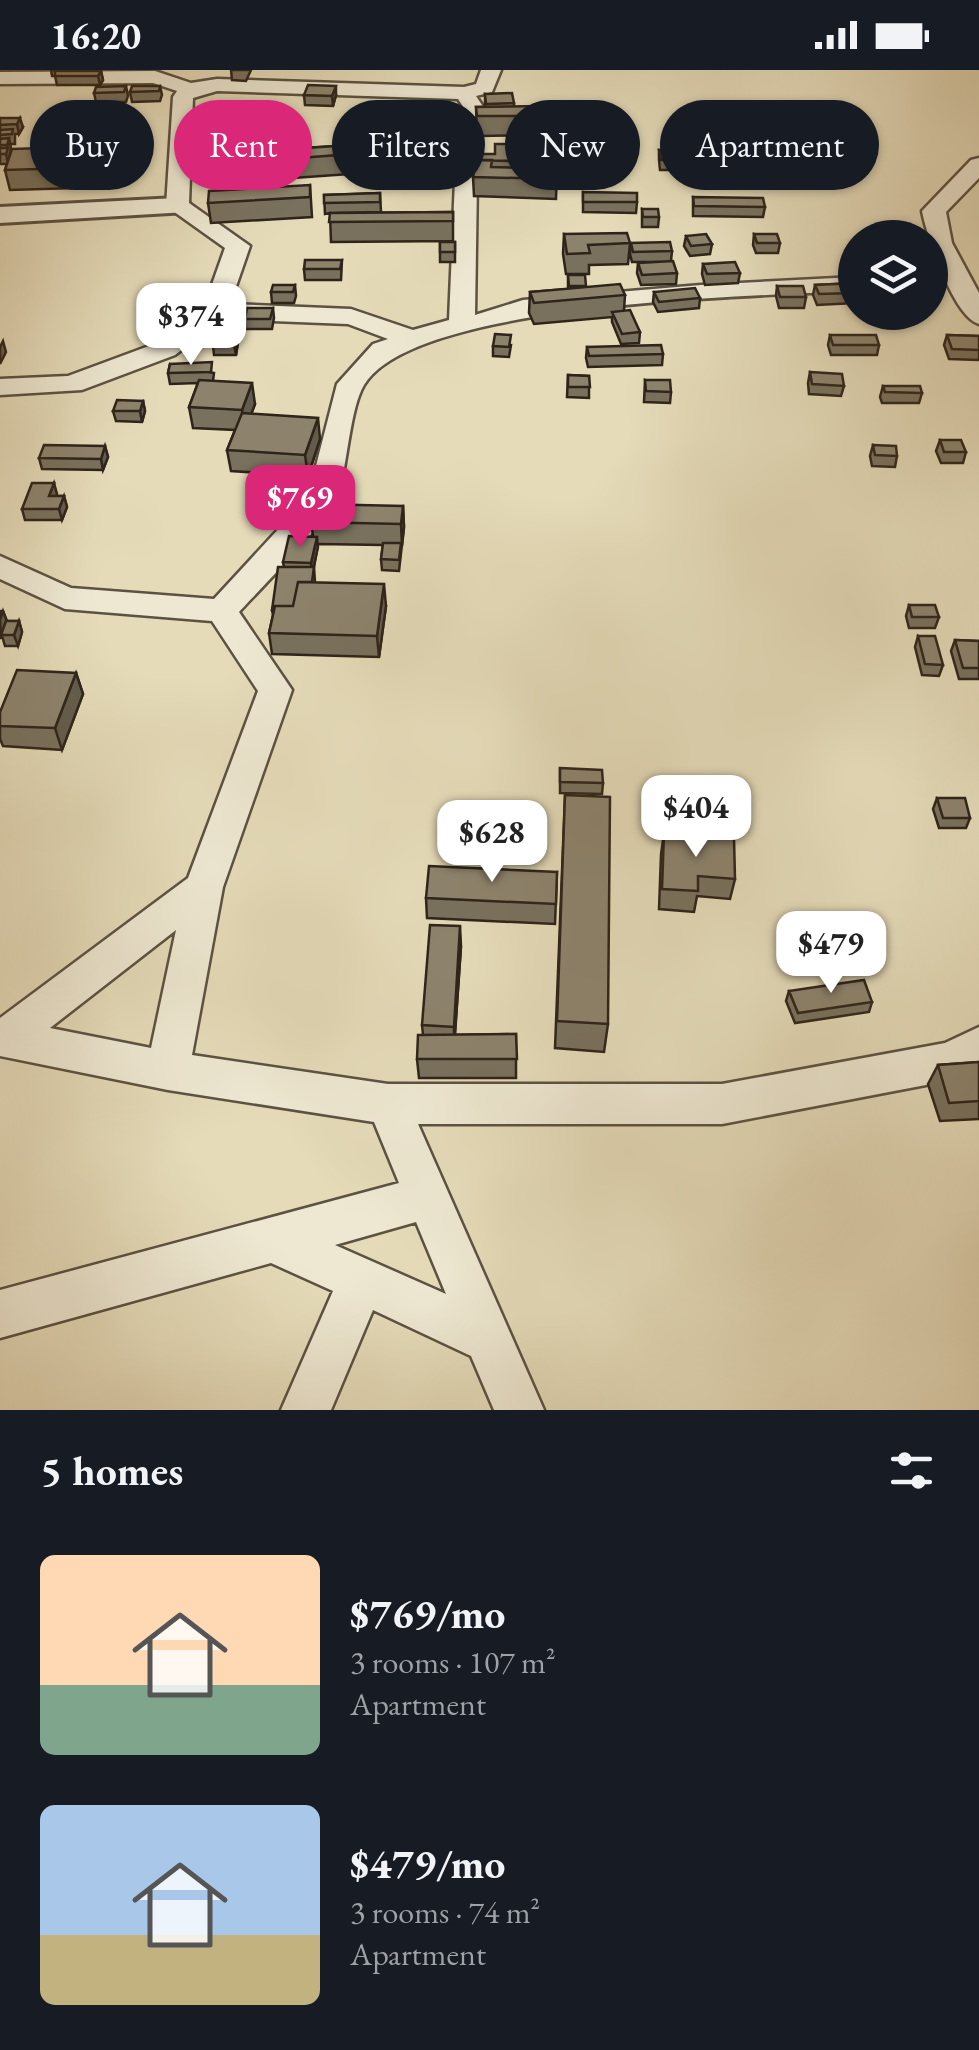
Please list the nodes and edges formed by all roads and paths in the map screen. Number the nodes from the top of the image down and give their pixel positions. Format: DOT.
graph roads {
  1 [pos="491,70"];
  2 [pos="0,78"];
  3 [pos="190,89"];
  4 [pos="464,93"];
  5 [pos="979,165"];
  6 [pos="177,206"];
  7 [pos="0,215"];
  8 [pos="948,279"];
  9 [pos="960,279"];
  10 [pos="838,285"];
  11 [pos="215,311"];
  12 [pos="979,316"];
  13 [pos="462,326"];
  14 [pos="412,339"];
  15 [pos="0,387"];
  16 [pos="0,566"];
  17 [pos="222,611"];
  18 [pos="204,888"];
  19 [pos="2,1038"];
  20 [pos="979,1046"];
  21 [pos="168,1071"];
  22 [pos="388,1104"];
  23 [pos="428,1196"];
  24 [pos="269,1238"];
  25 [pos="362,1280"];
  26 [pos="0,1314"];
  27 [pos="489,1339"];
  28 [pos="306,1410"];
  29 [pos="519,1410"];
  1 -- 4 [label="street"];
  2 -- 3 [label="street"];
  3 -- 4 [label="street"];
  3 -- 6 [label="street"];
  4 -- 13 [label="street"];
  5 -- 9 [label="street"];
  6 -- 7 [label="street"];
  6 -- 11 [label="street"];
  8 -- 9 [label="street"];
  9 -- 12 [label="street"];
  10 -- 13 [label="street"];
  11 -- 14 [label="street"];
  11 -- 15 [label="street"];
  13 -- 14 [label="street"];
  14 -- 17 [label="street"];
  16 -- 17 [label="street"];
  17 -- 18 [label="street"];
  18 -- 19 [label="street"];
  18 -- 21 [label="street"];
  19 -- 21 [label="street"];
  20 -- 22 [label="street"];
  21 -- 22 [label="street"];
  22 -- 23 [label="street"];
  23 -- 24 [label="street"];
  23 -- 27 [label="street"];
  24 -- 25 [label="street"];
  24 -- 26 [label="street"];
  25 -- 27 [label="street"];
  25 -- 28 [label="street"];
  27 -- 29 [label="street"];
}
